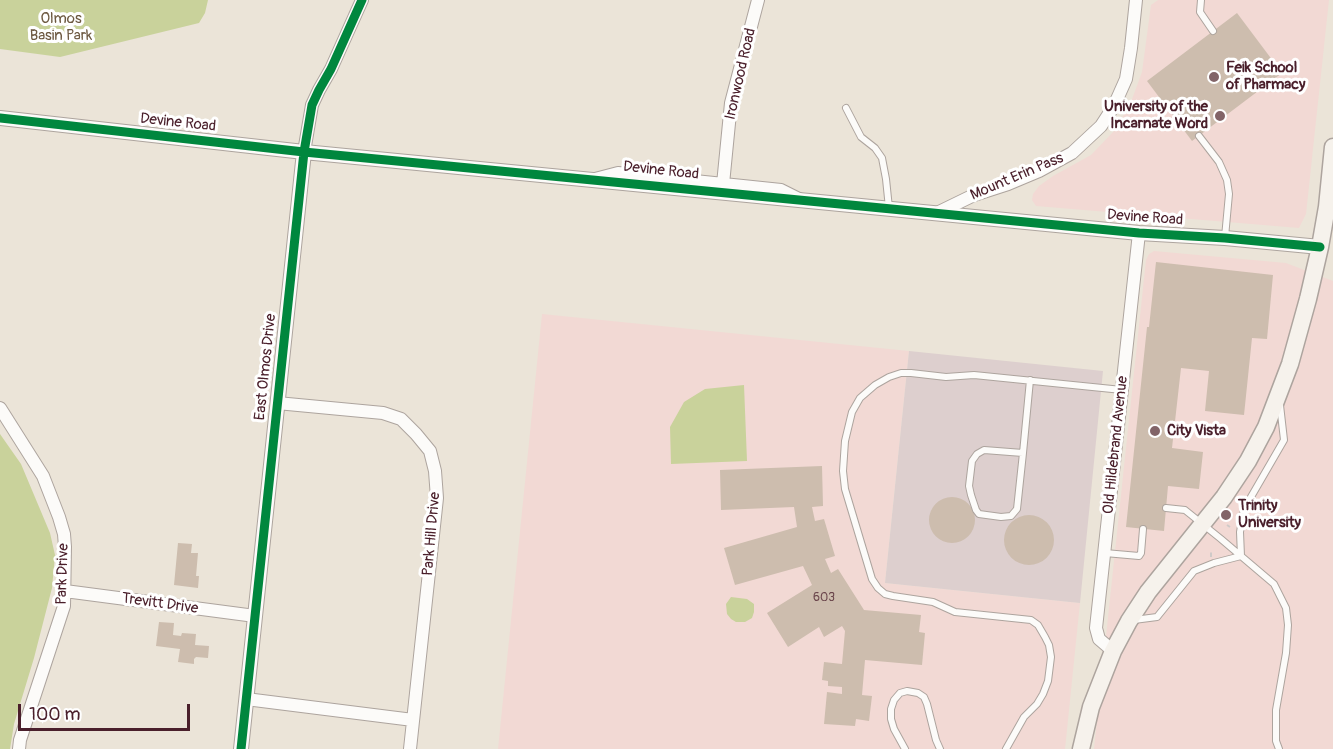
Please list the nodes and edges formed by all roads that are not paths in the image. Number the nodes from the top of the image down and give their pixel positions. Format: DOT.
graph roads {
  1 [pos="362,0"];
  2 [pos="758,0"];
  3 [pos="1136,0"];
  4 [pos="1201,0"];
  5 [pos="1213,31"];
  6 [pos="846,108"];
  7 [pos="0,118"];
  8 [pos="1199,136"];
  9 [pos="1333,147"];
  10 [pos="304,152"];
  11 [pos="592,180"];
  12 [pos="723,184"];
  13 [pos="800,200"];
  14 [pos="889,209"];
  15 [pos="937,213"];
  16 [pos="1139,233"];
  17 [pos="1225,238"];
  18 [pos="1329,248"];
  19 [pos="1030,380"];
  20 [pos="1123,390"];
  21 [pos="1279,392"];
  22 [pos="278,403"];
  23 [pos="0,408"];
  24 [pos="1023,453"];
  25 [pos="1166,508"];
  26 [pos="1203,524"];
  27 [pos="1143,529"];
  28 [pos="1105,553"];
  29 [pos="1241,556"];
  30 [pos="65,591"];
  31 [pos="255,616"];
  32 [pos="1129,621"];
  33 [pos="1113,651"];
  34 [pos="246,699"];
  35 [pos="412,720"];
  36 [pos="19,749"];
  37 [pos="241,749"];
  38 [pos="410,749"];
  39 [pos="905,749"];
  40 [pos="940,749"];
  41 [pos="1005,749"];
  42 [pos="1081,749"];
  43 [pos="1279,749"];
  1 -- 10 [label="street, East Olmos Drive"];
  2 -- 12 [label="street, Ironwood Road"];
  3 -- 15 [label="street, Mount Erin Pass"];
  4 -- 5 [label="lane"];
  6 -- 14 [label="lane"];
  7 -- 10 [label="street, Devine Road"];
  8 -- 17 [label="lane"];
  9 -- 18 [label="main road"];
  10 -- 11 [label="street, Devine Road"];
  10 -- 22 [label="street, East Olmos Drive"];
  11 -- 12 [label="street, Devine Road"];
  11 -- 13 [label="street, Devine Road"];
  12 -- 13 [label="street, Devine Road"];
  13 -- 14 [label="street, Devine Road"];
  14 -- 15 [label="street, Devine Road"];
  15 -- 16 [label="street, Devine Road"];
  16 -- 17 [label="street, Devine Road"];
  16 -- 20 [label="street, Old Hildebrand Avenue"];
  17 -- 18 [label="street, Devine Road"];
  18 -- 21 [label="main road"];
  19 -- 20 [label="lane"];
  19 -- 24 [label="lane"];
  19 -- 41 [label="lane"];
  20 -- 28 [label="street, Old Hildebrand Avenue"];
  21 -- 26 [label="main road"];
  21 -- 29 [label="lane"];
  22 -- 31 [label="street, East Olmos Drive"];
  22 -- 35 [label="street, Park Hill Drive"];
  23 -- 30 [label="street, Park Drive"];
  24 -- 24 [label="lane"];
  25 -- 26 [label="lane"];
  26 -- 29 [label="lane"];
  26 -- 32 [label="main road"];
  27 -- 28 [label="lane"];
  28 -- 33 [label="street, Old Hildebrand Avenue"];
  29 -- 32 [label="lane"];
  29 -- 43 [label="lane"];
  30 -- 31 [label="street, Trevitt Drive"];
  30 -- 36 [label="street, Park Drive"];
  31 -- 34 [label="street, East Olmos Drive"];
  32 -- 33 [label="main road"];
  33 -- 42 [label="main road"];
  34 -- 35 [label="street"];
  34 -- 37 [label="street, East Olmos Drive"];
  35 -- 38 [label="street, Park Hill Drive"];
  39 -- 40 [label="lane"];
}
